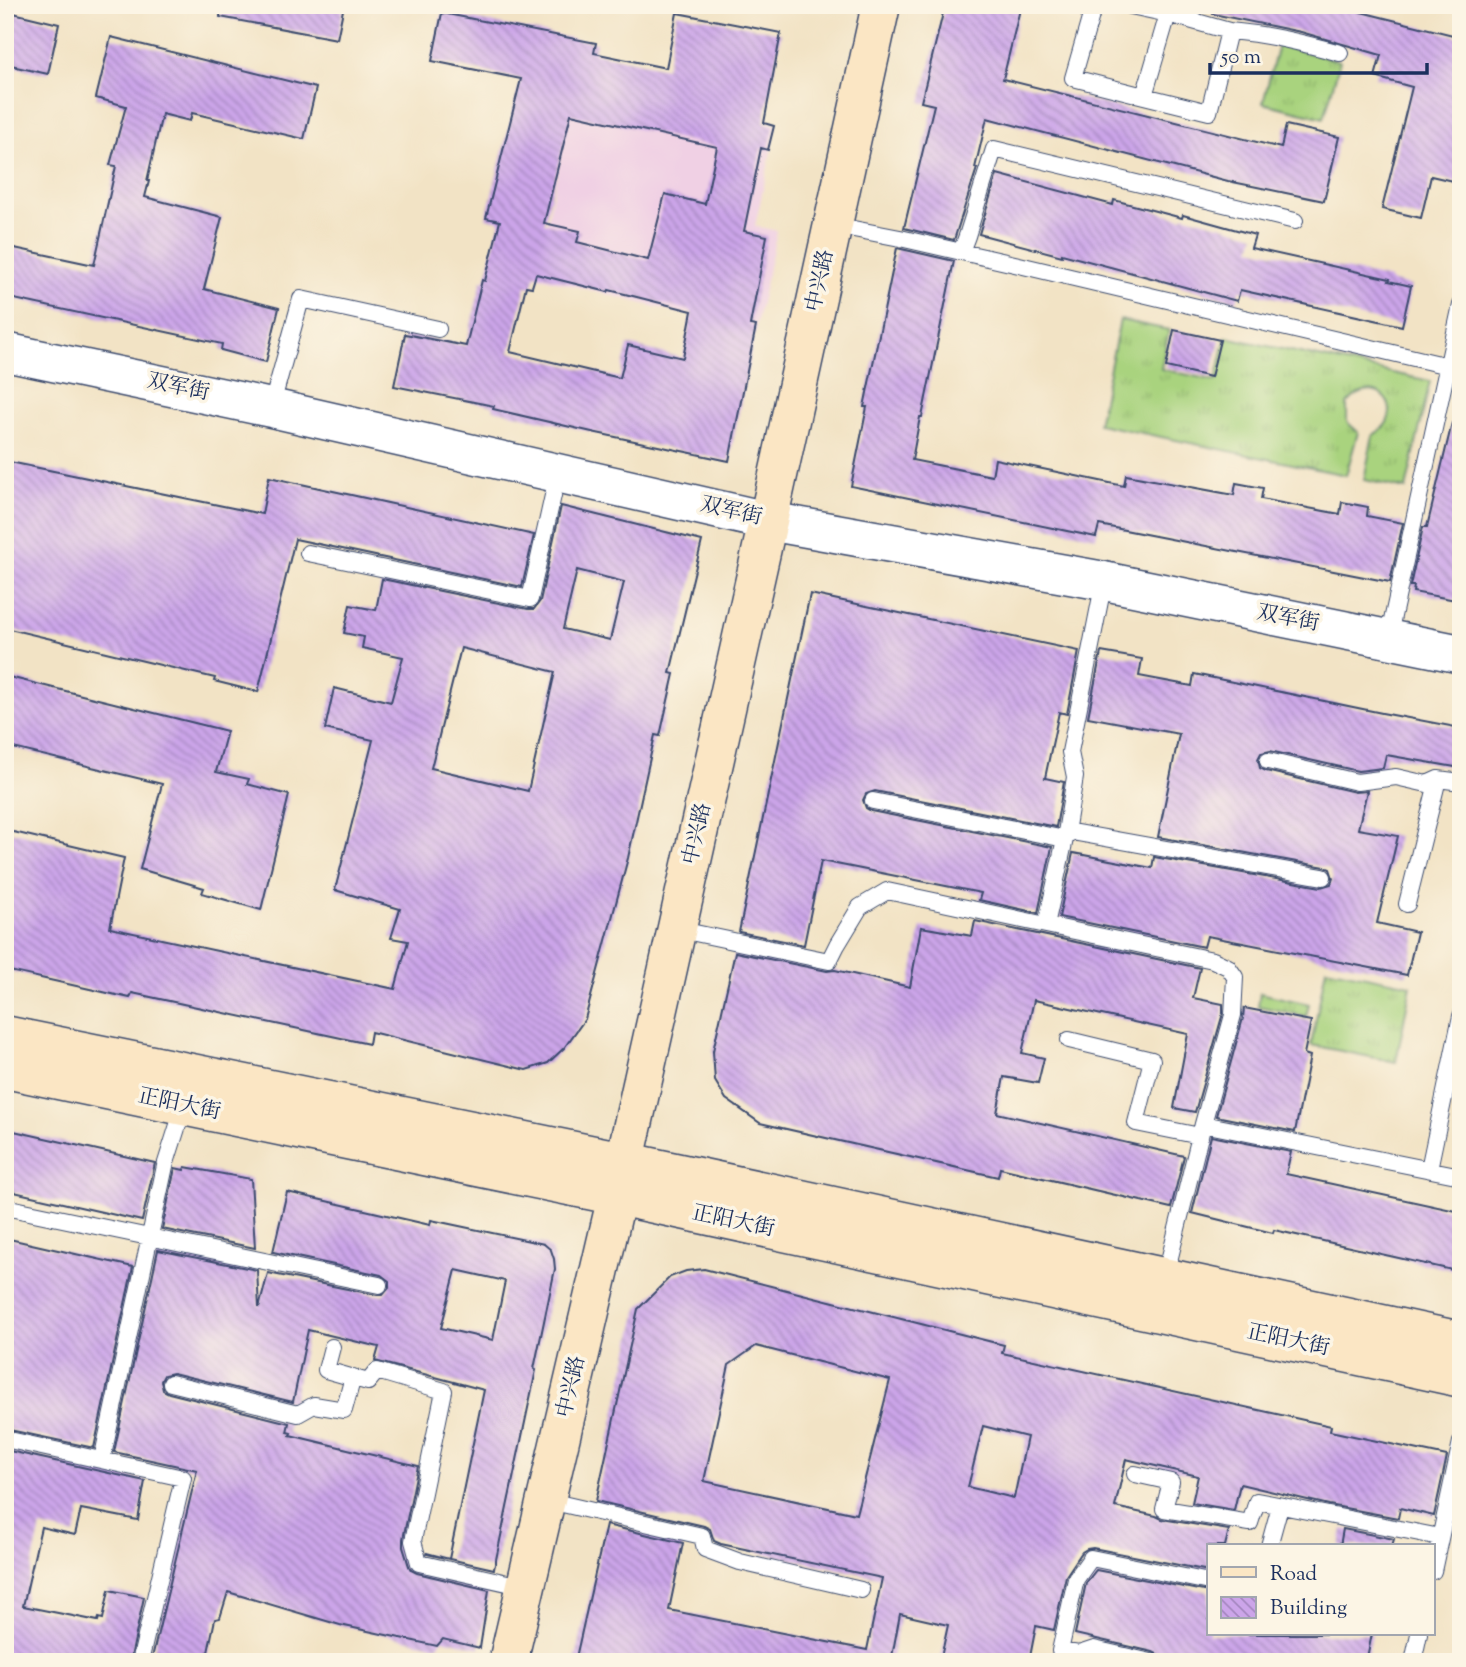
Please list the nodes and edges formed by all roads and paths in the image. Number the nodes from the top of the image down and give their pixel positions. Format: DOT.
graph roads {
  1 [pos="881,5"];
  2 [pos="1094,5"];
  3 [pos="1126,5"];
  4 [pos="1178,12"];
  5 [pos="1229,31"];
  6 [pos="1340,53"];
  7 [pos="1144,96"];
  8 [pos="1295,220"];
  9 [pos="833,225"];
  10 [pos="961,251"];
  11 [pos="1461,305"];
  12 [pos="438,329"];
  13 [pos="5,352"];
  14 [pos="1448,366"];
  15 [pos="271,408"];
  16 [pos="558,473"];
  17 [pos="768,520"];
  18 [pos="308,553"];
  19 [pos="1104,581"];
  20 [pos="1388,639"];
  21 [pos="1461,654"];
  22 [pos="1268,761"];
  23 [pos="1438,779"];
  24 [pos="1461,782"];
  25 [pos="873,800"];
  26 [pos="1065,835"];
  27 [pos="1323,877"];
  28 [pos="1407,904"];
  29 [pos="1046,925"];
  30 [pos="676,929"];
  31 [pos="1461,1016"];
  32 [pos="5,1035"];
  33 [pos="1069,1040"];
  34 [pos="5,1069"];
  35 [pos="184,1106"];
  36 [pos="1202,1130"];
  37 [pos="1429,1169"];
  38 [pos="1461,1176"];
  39 [pos="620,1179"];
  40 [pos="5,1208"];
  41 [pos="149,1237"];
  42 [pos="1165,1278"];
  43 [pos="379,1285"];
  44 [pos="1461,1341"];
  45 [pos="332,1347"];
  46 [pos="353,1377"];
  47 [pos="1461,1378"];
  48 [pos="171,1383"];
  49 [pos="5,1439"];
  50 [pos="1461,1441"];
  51 [pos="102,1460"];
  52 [pos="1135,1474"];
  53 [pos="545,1500"];
  54 [pos="1280,1506"];
  55 [pos="1440,1537"];
  56 [pos="1270,1544"];
  57 [pos="1434,1566"];
  58 [pos="1207,1582"];
  59 [pos="524,1587"];
  60 [pos="861,1590"];
  61 [pos="1419,1636"];
  62 [pos="1079,1658"];
  63 [pos="140,1662"];
  64 [pos="508,1662"];
  65 [pos="1151,1662"];
  66 [pos="1413,1662"];
  1 -- 9 [label="main road, 中兴路"];
  2 -- 7 [label="lane"];
  3 -- 4 [label="lane"];
  4 -- 5 [label="lane"];
  4 -- 7 [label="lane"];
  5 -- 6 [label="lane"];
  5 -- 7 [label="lane"];
  8 -- 10 [label="lane"];
  9 -- 10 [label="lane"];
  9 -- 17 [label="main road, 中兴路"];
  10 -- 14 [label="lane"];
  11 -- 14 [label="lane"];
  12 -- 15 [label="lane"];
  13 -- 15 [label="street, 双军街"];
  14 -- 20 [label="lane"];
  15 -- 16 [label="street, 双军街"];
  16 -- 17 [label="street, 双军街"];
  16 -- 18 [label="lane"];
  17 -- 19 [label="street, 双军街"];
  17 -- 30 [label="main road, 中兴路"];
  19 -- 20 [label="street, 双军街"];
  19 -- 26 [label="lane"];
  20 -- 21 [label="street, 双军街"];
  22 -- 23 [label="lane"];
  23 -- 24 [label="lane"];
  23 -- 28 [label="lane"];
  25 -- 26 [label="lane"];
  26 -- 27 [label="lane"];
  26 -- 29 [label="lane"];
  29 -- 30 [label="lane"];
  29 -- 36 [label="lane"];
  30 -- 39 [label="main road, 中兴路"];
  31 -- 37 [label="lane"];
  32 -- 39 [label="main road, 正阳大街"];
  33 -- 36 [label="lane"];
  34 -- 35 [label="main road, 正阳大街"];
  35 -- 39 [label="main road, 正阳大街"];
  35 -- 41 [label="lane"];
  36 -- 37 [label="lane"];
  36 -- 42 [label="lane"];
  37 -- 38 [label="lane"];
  39 -- 42 [label="main road, 正阳大街"];
  39 -- 47 [label="main road, 正阳大街"];
  39 -- 53 [label="main road, 中兴路"];
  40 -- 41 [label="lane"];
  41 -- 43 [label="lane"];
  41 -- 51 [label="lane"];
  42 -- 44 [label="main road, 正阳大街"];
  45 -- 46 [label="lane"];
  46 -- 48 [label="lane"];
  46 -- 59 [label="lane"];
  49 -- 51 [label="lane"];
  50 -- 55 [label="lane"];
  51 -- 63 [label="lane"];
  52 -- 54 [label="lane"];
  53 -- 59 [label="main road, 中兴路"];
  53 -- 60 [label="lane"];
  54 -- 55 [label="lane"];
  54 -- 56 [label="lane"];
  55 -- 57 [label="lane"];
  58 -- 62 [label="lane"];
  59 -- 64 [label="main road, 中兴路"];
  61 -- 66 [label="lane"];
  62 -- 65 [label="lane"];
}
